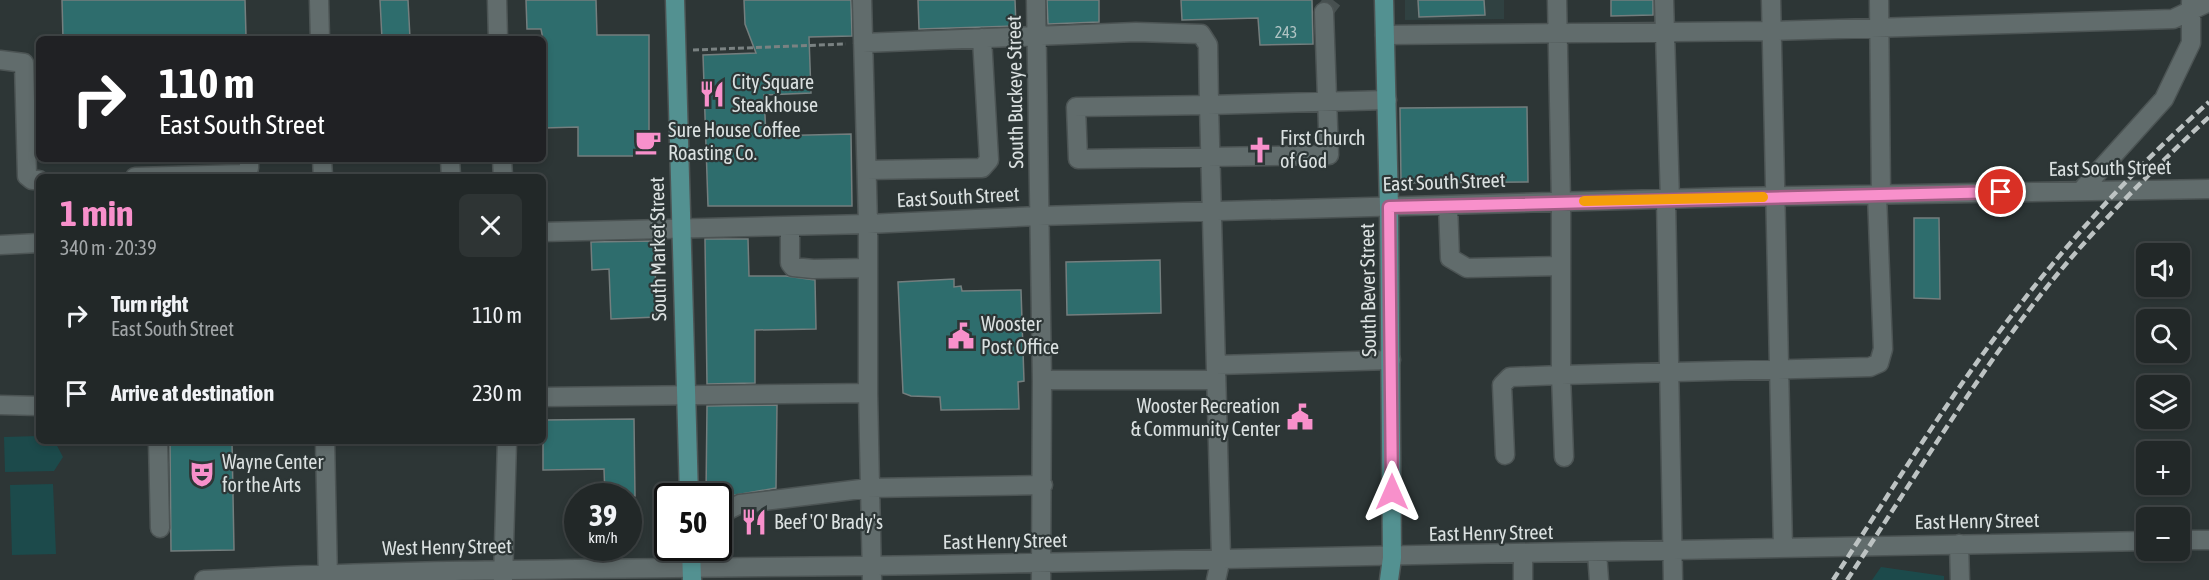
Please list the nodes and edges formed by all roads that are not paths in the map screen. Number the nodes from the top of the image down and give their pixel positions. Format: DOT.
graph roads {
  1 [pos="319,0"];
  2 [pos="497,0"];
  3 [pos="675,0"];
  4 [pos="862,0"];
  5 [pos="1036,0"];
  6 [pos="1384,0"];
  7 [pos="1557,0"];
  8 [pos="1664,0"];
  9 [pos="1771,0"];
  10 [pos="1879,0"];
  11 [pos="2209,2"];
  12 [pos="2191,5"];
  13 [pos="1324,12"];
  14 [pos="1879,28"];
  15 [pos="1772,31"];
  16 [pos="1664,33"];
  17 [pos="1558,34"];
  18 [pos="1384,35"];
  19 [pos="320,36"];
  20 [pos="498,36"];
  21 [pos="1038,36"];
  22 [pos="982,38"];
  23 [pos="863,43"];
  24 [pos="0,60"];
  25 [pos="31,66"];
  26 [pos="1387,100"];
  27 [pos="1328,101"];
  28 [pos="1209,105"];
  29 [pos="32,132"];
  30 [pos="1210,158"];
  31 [pos="867,170"];
  32 [pos="173,171"];
  33 [pos="154,174"];
  34 [pos="244,174"];
  35 [pos="36,180"];
  36 [pos="2209,189"];
  37 [pos="2081,191"];
  38 [pos="1879,195"];
  39 [pos="1777,197"];
  40 [pos="1668,200"];
  41 [pos="1561,202"];
  42 [pos="1448,205"];
  43 [pos="1389,207"];
  44 [pos="1210,211"];
  45 [pos="1039,216"];
  46 [pos="868,224"];
  47 [pos="790,226"];
  48 [pos="680,227"];
  49 [pos="546,232"];
  50 [pos="36,243"];
  51 [pos="0,245"];
  52 [pos="1561,266"];
  53 [pos="868,267"];
  54 [pos="1391,360"];
  55 [pos="1780,370"];
  56 [pos="1216,373"];
  57 [pos="1668,373"];
  58 [pos="1561,375"];
  59 [pos="1042,380"];
  60 [pos="868,393"];
  61 [pos="684,395"];
  62 [pos="546,397"];
  63 [pos="0,405"];
  64 [pos="36,406"];
  65 [pos="158,444"];
  66 [pos="325,444"];
  67 [pos="507,444"];
  68 [pos="1505,455"];
  69 [pos="1564,457"];
  70 [pos="688,483"];
  71 [pos="1043,485"];
  72 [pos="869,488"];
  73 [pos="732,508"];
  74 [pos="160,528"];
  75 [pos="2190,540"];
  76 [pos="2209,540"];
  77 [pos="2136,541"];
  78 [pos="1959,544"];
  79 [pos="1783,548"];
  80 [pos="1671,551"];
  81 [pos="1597,553"];
  82 [pos="1523,555"];
  83 [pos="1221,558"];
  84 [pos="1392,558"];
  85 [pos="1042,571"];
  86 [pos="871,573"];
  87 [pos="503,574"];
  88 [pos="542,574"];
  89 [pos="692,574"];
  90 [pos="328,577"];
  91 [pos="204,580"];
  92 [pos="1216,580"];
  93 [pos="1389,580"];
  94 [pos="1523,580"];
  95 [pos="1599,580"];
  96 [pos="1673,580"];
  97 [pos="1960,580"];
  1 -- 19 [label="street"];
  2 -- 20 [label="street"];
  3 -- 48 [label="main road, South Market Street"];
  4 -- 23 [label="street"];
  5 -- 21 [label="street, South Buckeye Street"];
  6 -- 18 [label="main road, South Bever Street"];
  7 -- 17 [label="street"];
  8 -- 16 [label="street"];
  9 -- 15 [label="street"];
  10 -- 14 [label="street"];
  11 -- 12 [label="street"];
  12 -- 14 [label="street"];
  12 -- 37 [label="street"];
  13 -- 27 [label="street"];
  14 -- 15 [label="street"];
  14 -- 38 [label="street"];
  15 -- 16 [label="street"];
  15 -- 39 [label="street"];
  16 -- 17 [label="street"];
  16 -- 40 [label="street"];
  17 -- 18 [label="street"];
  17 -- 41 [label="street"];
  18 -- 26 [label="main road, South Bever Street"];
  21 -- 22 [label="street"];
  21 -- 28 [label="street"];
  21 -- 45 [label="street, South Buckeye Street"];
  22 -- 23 [label="street"];
  22 -- 31 [label="street"];
  23 -- 31 [label="street"];
  24 -- 25 [label="street"];
  25 -- 29 [label="street"];
  26 -- 27 [label="street"];
  26 -- 43 [label="main road, South Bever Street"];
  27 -- 28 [label="street"];
  27 -- 30 [label="street"];
  28 -- 30 [label="street"];
  28 -- 30 [label="street"];
  29 -- 35 [label="street"];
  30 -- 44 [label="street"];
  31 -- 46 [label="street"];
  32 -- 33 [label="street"];
  32 -- 34 [label="street"];
  36 -- 37 [label="street, East South Street"];
  37 -- 38 [label="street, East South Street"];
  38 -- 39 [label="street, East South Street"];
  38 -- 55 [label="street"];
  39 -- 40 [label="street, East South Street"];
  39 -- 55 [label="street"];
  40 -- 41 [label="street, East South Street"];
  40 -- 57 [label="street"];
  41 -- 42 [label="street, East South Street"];
  41 -- 52 [label="street"];
  42 -- 43 [label="street, East South Street"];
  42 -- 52 [label="street"];
  43 -- 44 [label="street, East South Street"];
  43 -- 54 [label="main road, South Bever Street"];
  44 -- 45 [label="street, East South Street"];
  44 -- 56 [label="street"];
  45 -- 46 [label="street, East South Street"];
  45 -- 59 [label="street, South Buckeye Street"];
  46 -- 47 [label="street, East South Street"];
  46 -- 53 [label="street"];
  47 -- 48 [label="street, East South Street"];
  47 -- 53 [label="street"];
  48 -- 49 [label="street, East South Street"];
  48 -- 61 [label="main road, South Market Street"];
  50 -- 51 [label="street"];
  52 -- 58 [label="street"];
  53 -- 60 [label="street"];
  54 -- 56 [label="street"];
  54 -- 84 [label="main road, South Bever Street"];
  55 -- 57 [label="street"];
  55 -- 79 [label="street"];
  56 -- 59 [label="street"];
  56 -- 83 [label="street"];
  57 -- 58 [label="street"];
  57 -- 80 [label="street"];
  58 -- 68 [label="street"];
  58 -- 69 [label="street"];
  59 -- 71 [label="street, South Buckeye Street"];
  60 -- 61 [label="street"];
  60 -- 72 [label="street"];
  61 -- 62 [label="street"];
  61 -- 70 [label="main road, South Market Street"];
  63 -- 64 [label="street"];
  65 -- 74 [label="street"];
  66 -- 90 [label="street"];
  67 -- 87 [label="street"];
  71 -- 72 [label="street"];
  71 -- 85 [label="street, South Buckeye Street"];
  72 -- 73 [label="street"];
  72 -- 86 [label="street"];
  75 -- 76 [label="street"];
  77 -- 78 [label="street, East Henry Street"];
  78 -- 79 [label="street, East Henry Street"];
  78 -- 97 [label="street"];
  79 -- 80 [label="street, East Henry Street"];
  80 -- 81 [label="street, East Henry Street"];
  80 -- 96 [label="street"];
  81 -- 82 [label="street, East Henry Street"];
  81 -- 95 [label="street"];
  82 -- 84 [label="street, East Henry Street"];
  82 -- 94 [label="street"];
  83 -- 84 [label="street, East Henry Street"];
  83 -- 85 [label="street, East Henry Street"];
  83 -- 92 [label="street"];
  84 -- 93 [label="main road, South Bever Street"];
  85 -- 86 [label="street, East Henry Street"];
  86 -- 89 [label="street, East Henry Street"];
  87 -- 88 [label="street, West Henry Street"];
  87 -- 90 [label="street, West Henry Street"];
  88 -- 89 [label="street, West Henry Street"];
  90 -- 91 [label="street, West Henry Street"];
}
